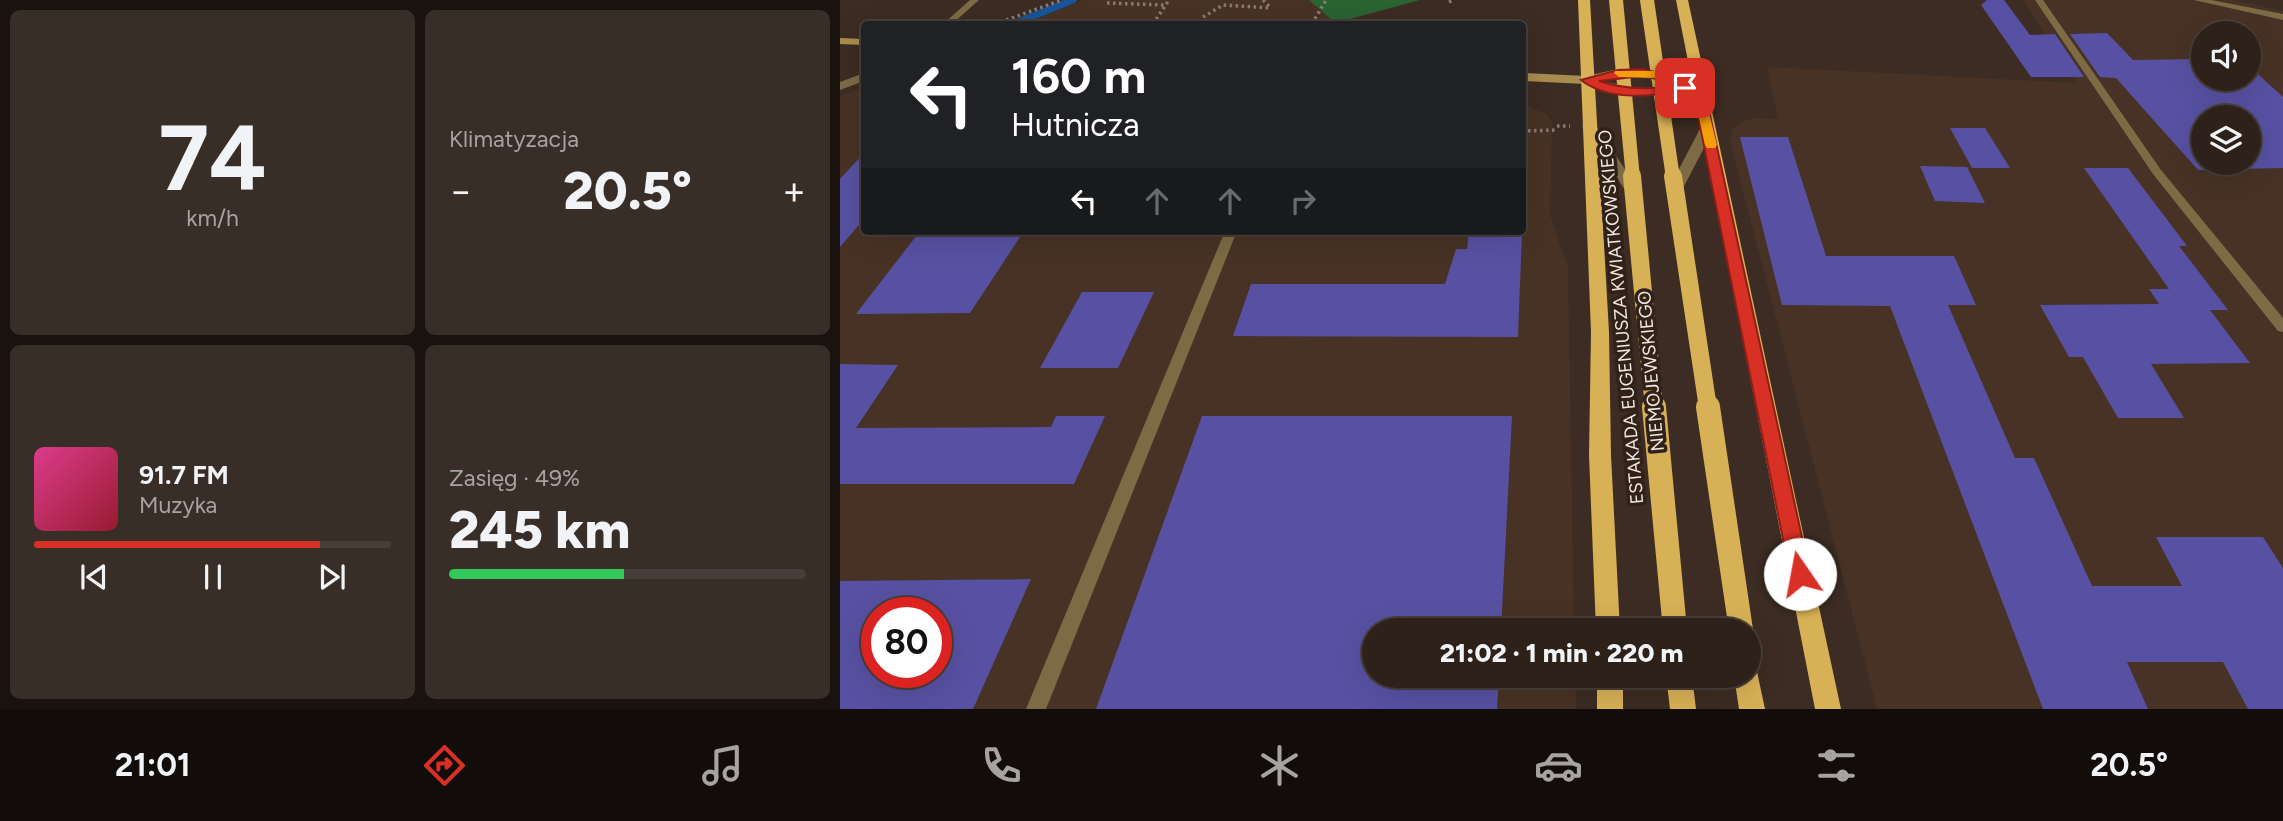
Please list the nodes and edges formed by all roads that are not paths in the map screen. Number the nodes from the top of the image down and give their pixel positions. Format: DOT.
graph roads {
  1 [pos="975,0"];
  2 [pos="1584,0"];
  3 [pos="1616,0"];
  4 [pos="1647,0"];
  5 [pos="1682,0"];
  6 [pos="2039,0"];
  7 [pos="2198,0"];
  8 [pos="2283,17"];
  9 [pos="950,21"];
  10 [pos="840,41"];
  11 [pos="861,42"];
  12 [pos="1526,77"];
  13 [pos="861,78"];
  14 [pos="1587,80"];
  15 [pos="1698,83"];
  16 [pos="840,86"];
  17 [pos="1590,126"];
  18 [pos="1707,127"];
  19 [pos="1229,235"];
  20 [pos="2283,327"];
  21 [pos="1607,618"];
  22 [pos="1674,618"];
  23 [pos="1674,618"];
  24 [pos="1739,618"];
  25 [pos="1739,618"];
  26 [pos="1610,688"];
  27 [pos="1680,688"];
  28 [pos="1036,709"];
  29 [pos="1610,709"];
  30 [pos="1682,709"];
  31 [pos="1828,709"];
  1 -- 9 [label="lane"];
  2 -- 14 [label="highway"];
  3 -- 22 [label="highway, ESTAKADA EUGENIUSZA KWIATKOWSKIEGO, bridge"];
  4 -- 24 [label="highway, bridge"];
  5 -- 15 [label="highway"];
  6 -- 20 [label="lane"];
  7 -- 8 [label="lane"];
  10 -- 11 [label="main road"];
  12 -- 14 [label="main road"];
  13 -- 16 [label="street"];
  14 -- 15 [label="main road"];
  14 -- 15 [label="main road"];
  14 -- 17 [label="highway"];
  15 -- 18 [label="highway"];
  17 -- 21 [label="highway"];
  17 -- 23 [label="street, NIEMOJEWSKIEGO"];
  18 -- 25 [label="street"];
  18 -- 31 [label="highway"];
  19 -- 28 [label="lane"];
  26 -- 29 [label="highway"];
  27 -- 30 [label="highway"];
}
